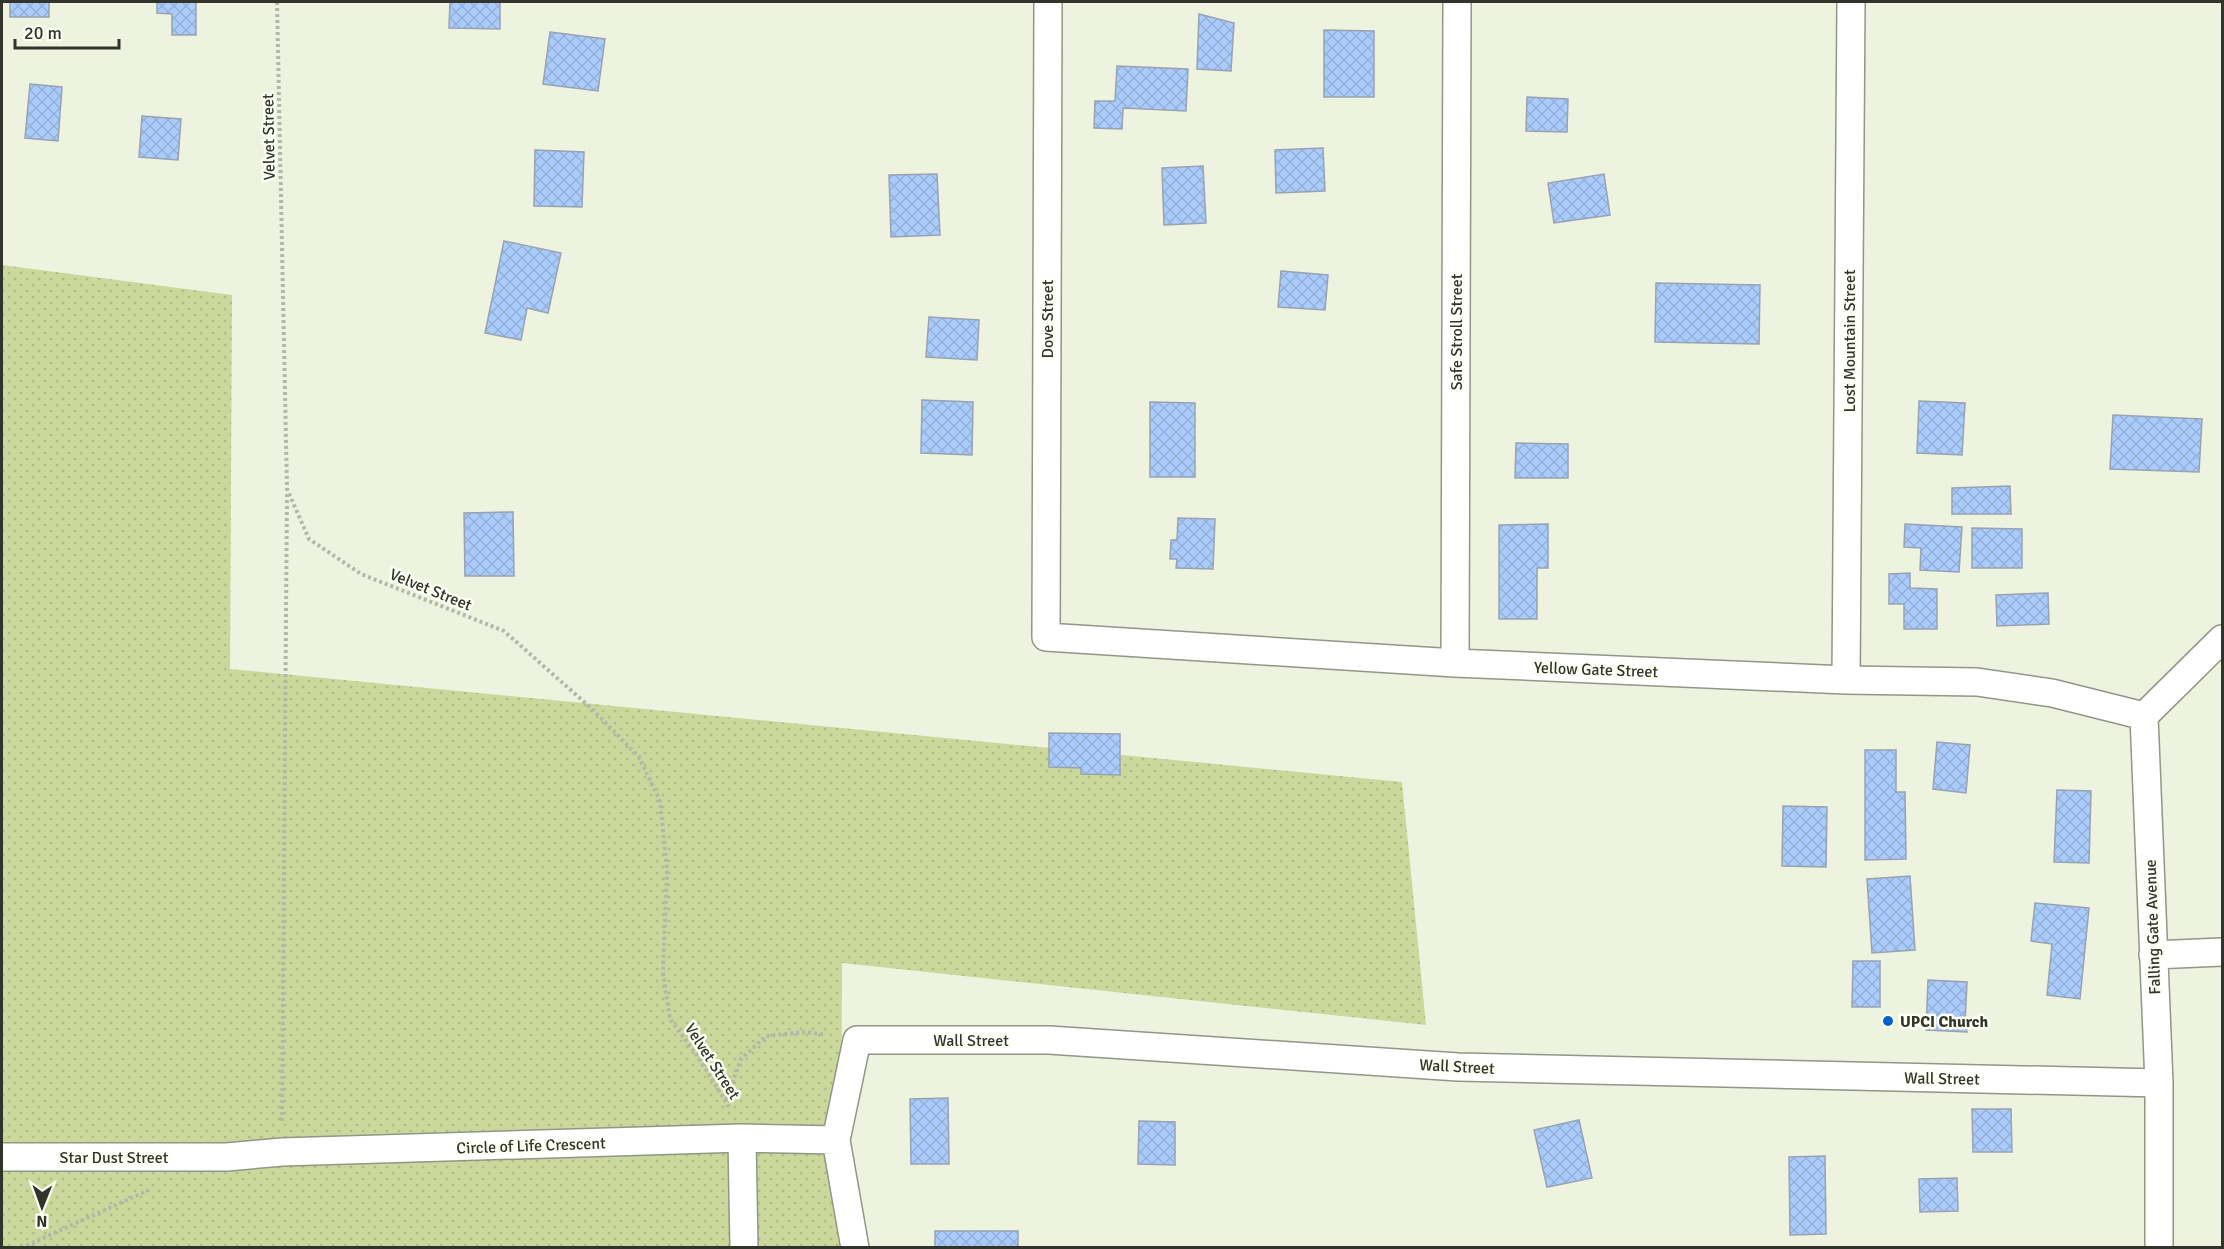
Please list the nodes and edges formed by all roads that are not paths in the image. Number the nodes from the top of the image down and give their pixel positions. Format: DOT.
graph roads {
  1 [pos="1048,2"];
  2 [pos="1457,2"];
  3 [pos="1851,2"];
  4 [pos="1046,637"];
  5 [pos="2223,639"];
  6 [pos="1455,663"];
  7 [pos="1846,680"];
  8 [pos="2144,716"];
  9 [pos="2223,952"];
  10 [pos="2153,955"];
  11 [pos="2159,1083"];
  12 [pos="742,1138"];
  13 [pos="836,1140"];
  14 [pos="227,1156"];
  15 [pos="2,1157"];
  16 [pos="744,1248"];
  17 [pos="855,1248"];
  18 [pos="2160,1248"];
  1 -- 4 [label="street, Dove Street"];
  2 -- 6 [label="street, Safe Stroll Street"];
  3 -- 7 [label="street, Lost Mountain Street"];
  4 -- 6 [label="street, Yellow Gate Street"];
  5 -- 8 [label="street"];
  6 -- 7 [label="street, Yellow Gate Street"];
  7 -- 8 [label="street, Yellow Gate Street"];
  8 -- 10 [label="street, Falling Gate Avenue"];
  9 -- 10 [label="street"];
  10 -- 11 [label="street, Falling Gate Avenue"];
  11 -- 13 [label="street, Wall Street"];
  11 -- 18 [label="street, Falling Gate Avenue"];
  12 -- 13 [label="street, Circle of Life Crescent"];
  12 -- 14 [label="street, Circle of Life Crescent"];
  12 -- 16 [label="street"];
  13 -- 17 [label="street"];
  14 -- 15 [label="street, Star Dust Street"];
}
